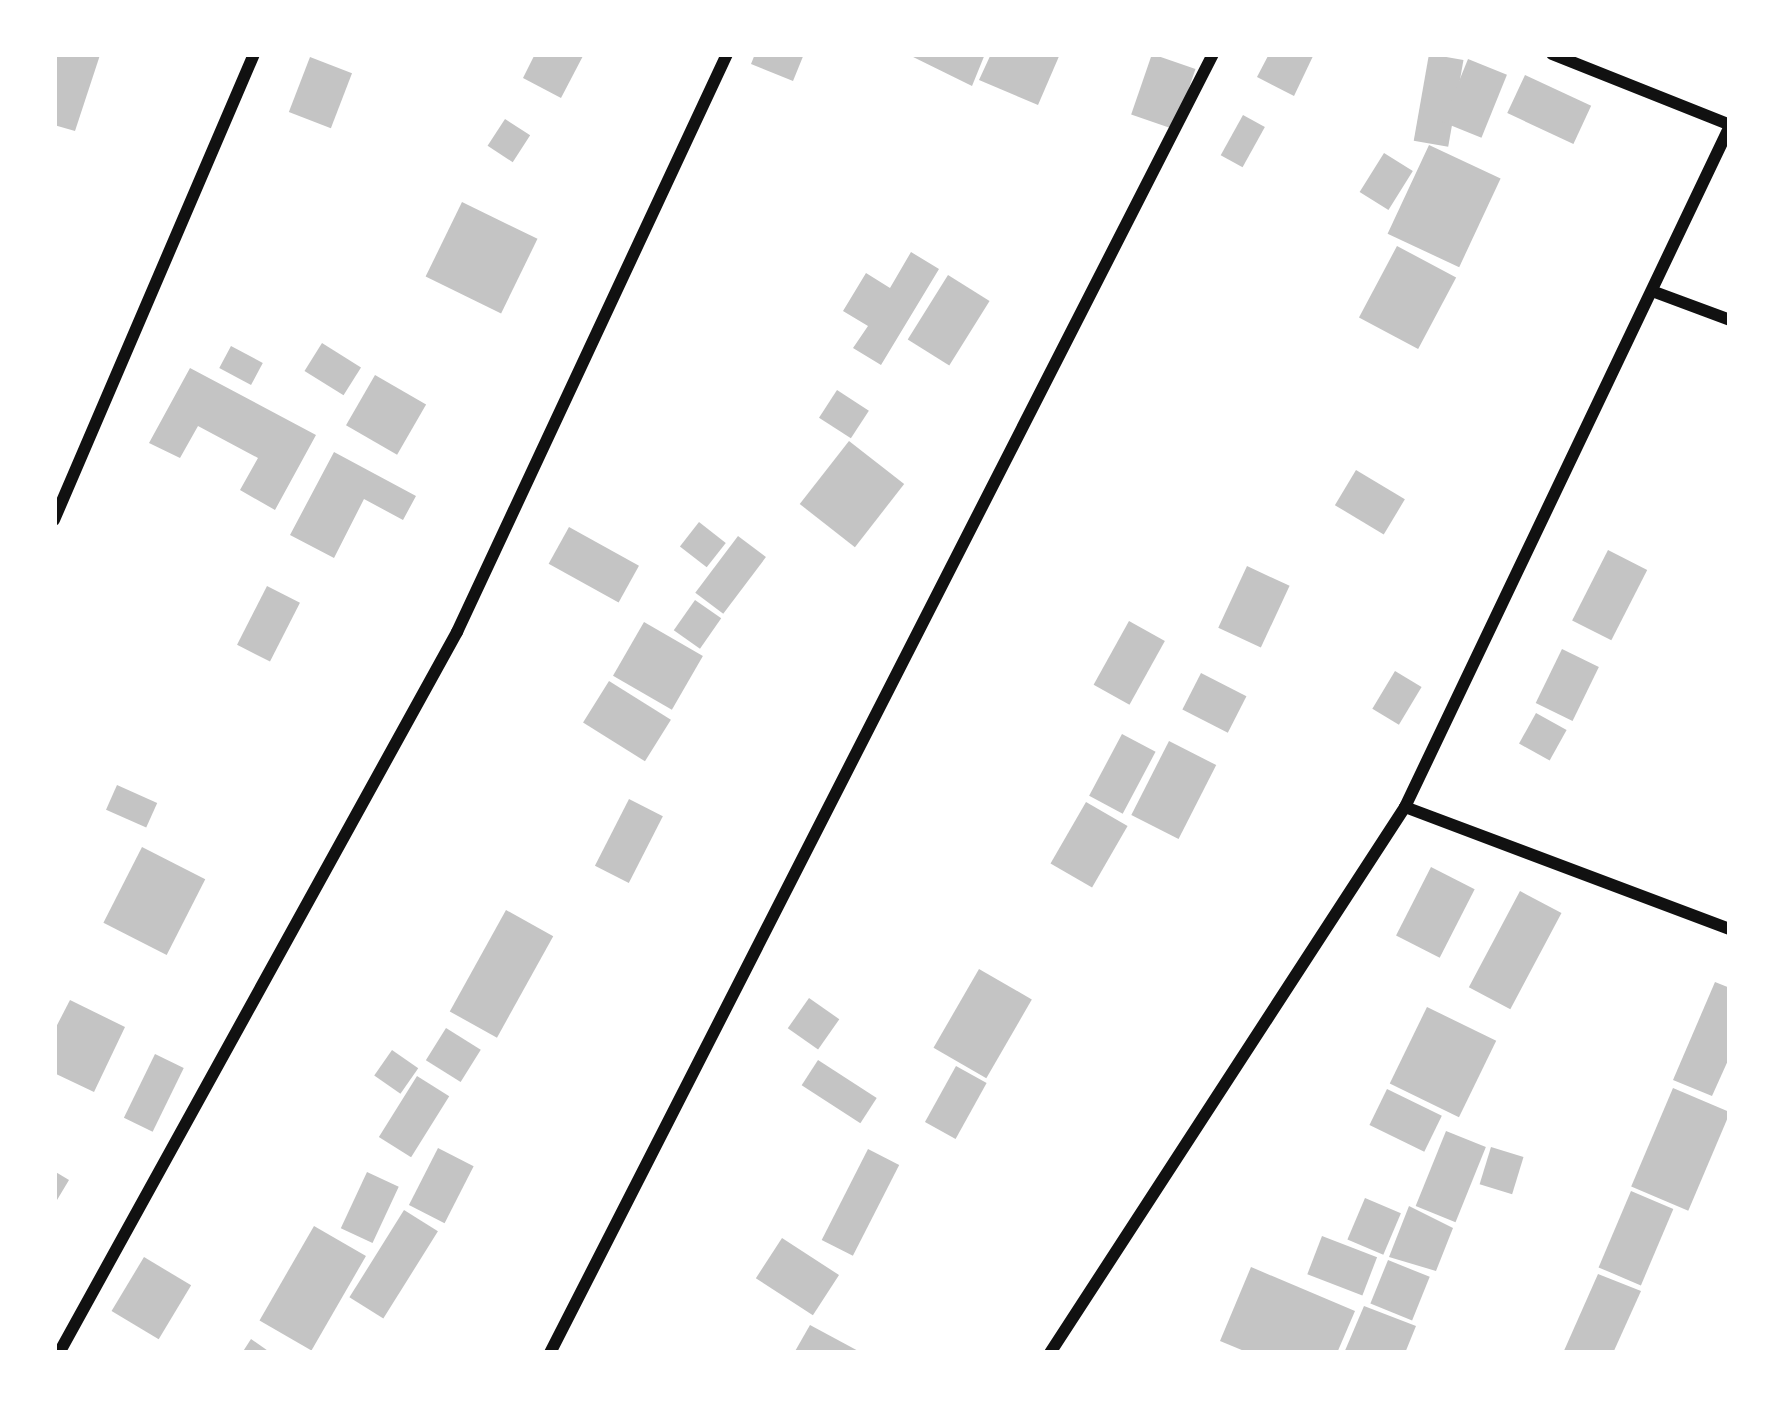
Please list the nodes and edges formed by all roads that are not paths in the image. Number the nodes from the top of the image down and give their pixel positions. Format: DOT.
graph roads {
  1 [pos="254,54"];
  2 [pos="727,54"];
  3 [pos="1214,54"];
  4 [pos="1552,54"];
  5 [pos="1730,126"];
  6 [pos="1652,291"];
  7 [pos="1730,320"];
  8 [pos="54,520"];
  9 [pos="1405,807"];
  10 [pos="1730,929"];
  11 [pos="59,1353"];
  12 [pos="550,1353"];
  13 [pos="1050,1353"];
  1 -- 8 [label="street"];
  2 -- 11 [label="street"];
  3 -- 12 [label="street"];
  4 -- 5 [label="street"];
  5 -- 6 [label="street"];
  6 -- 7 [label="street"];
  6 -- 9 [label="street"];
  9 -- 10 [label="street"];
  9 -- 13 [label="street"];
}
